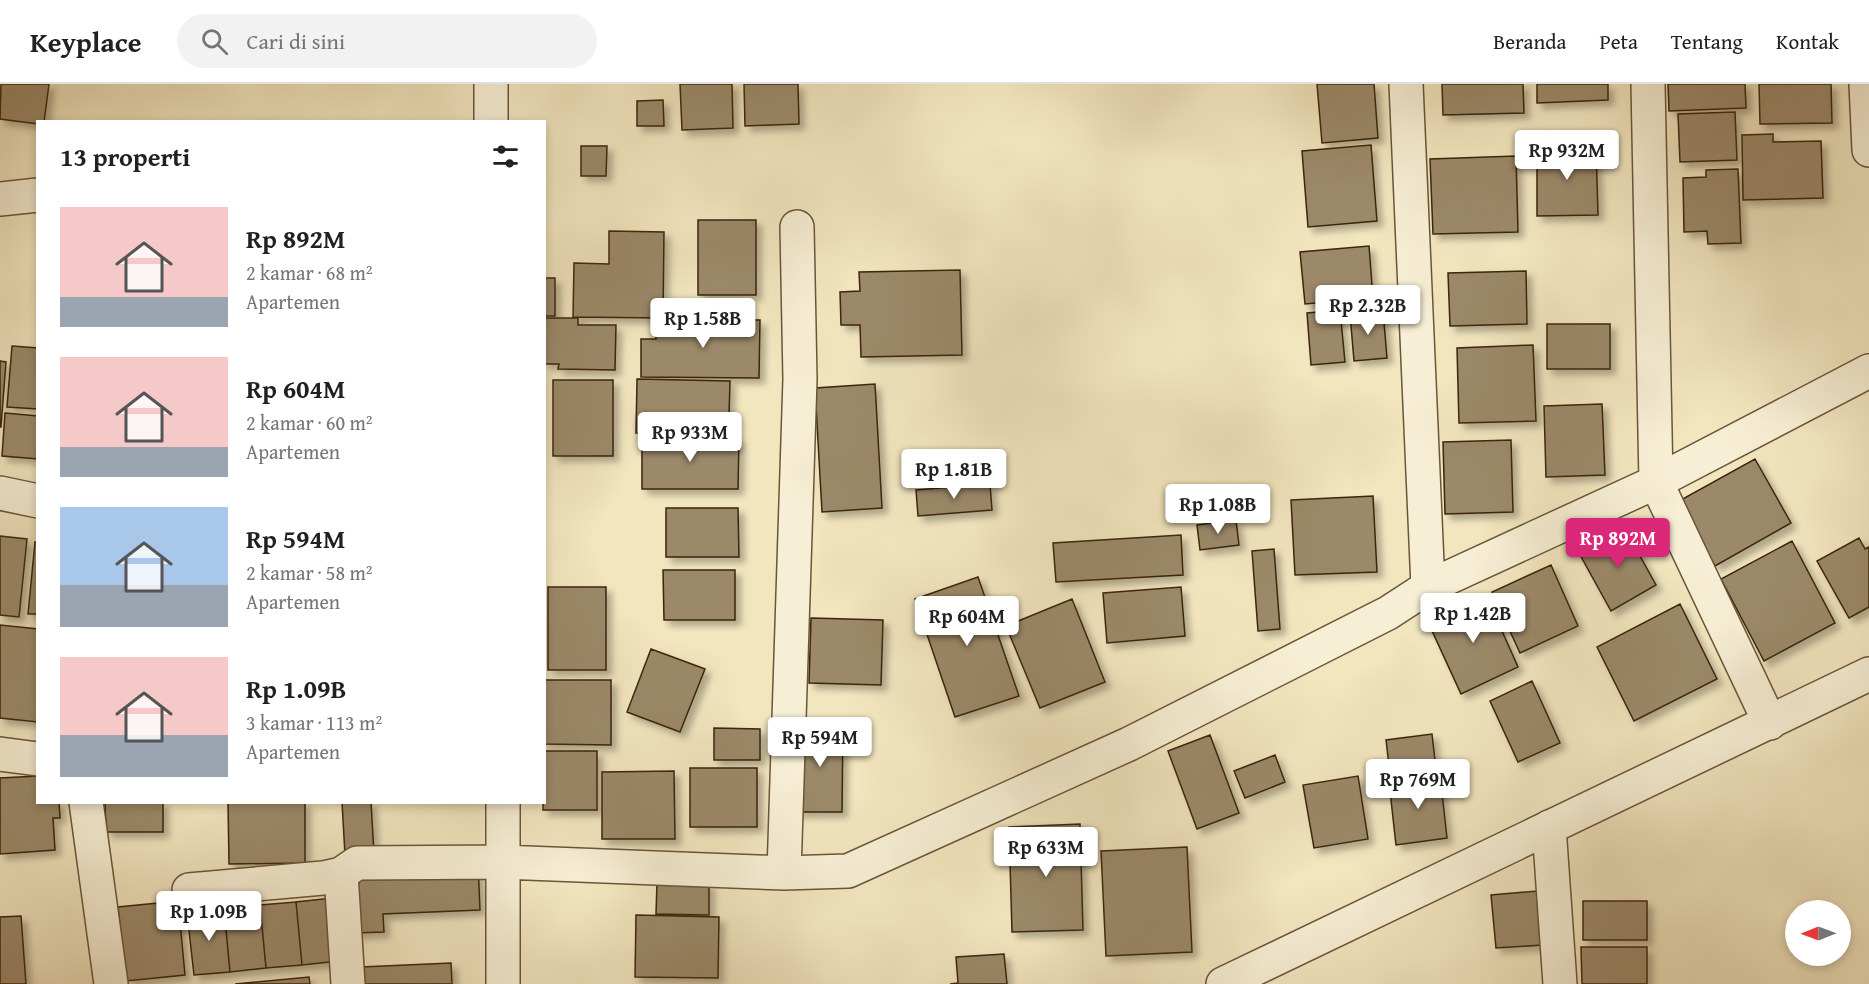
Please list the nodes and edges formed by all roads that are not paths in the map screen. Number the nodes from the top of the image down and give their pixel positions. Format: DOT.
graph roads {
  1 [pos="490,84"];
  2 [pos="1406,84"];
  3 [pos="1648,84"];
  4 [pos="1866,84"];
  5 [pos="491,120"];
  6 [pos="1869,150"];
  7 [pos="36,195"];
  8 [pos="0,199"];
  9 [pos="796,227"];
  10 [pos="1869,371"];
  11 [pos="1656,482"];
  12 [pos="0,493"];
  13 [pos="36,501"];
  14 [pos="1428,586"];
  15 [pos="1869,675"];
  16 [pos="1770,723"];
  17 [pos="0,754"];
  18 [pos="36,759"];
  19 [pos="86,804"];
  20 [pos="503,804"];
  21 [pos="1549,827"];
  22 [pos="504,862"];
  23 [pos="784,873"];
  24 [pos="341,874"];
  25 [pos="189,890"];
  26 [pos="111,984"];
  27 [pos="348,984"];
  28 [pos="503,984"];
  29 [pos="1223,984"];
  30 [pos="1560,984"];
  1 -- 5 [label="street"];
  2 -- 14 [label="street"];
  3 -- 11 [label="street"];
  4 -- 6 [label="street"];
  7 -- 8 [label="street"];
  9 -- 23 [label="street"];
  10 -- 11 [label="street"];
  11 -- 14 [label="street"];
  11 -- 16 [label="street"];
  12 -- 13 [label="street"];
  14 -- 23 [label="street"];
  15 -- 16 [label="street"];
  16 -- 21 [label="street"];
  17 -- 18 [label="street"];
  19 -- 26 [label="street"];
  20 -- 22 [label="street"];
  21 -- 29 [label="street"];
  21 -- 30 [label="street"];
  22 -- 23 [label="street"];
  22 -- 24 [label="street"];
  22 -- 28 [label="street"];
  24 -- 25 [label="street"];
  24 -- 27 [label="street"];
}
